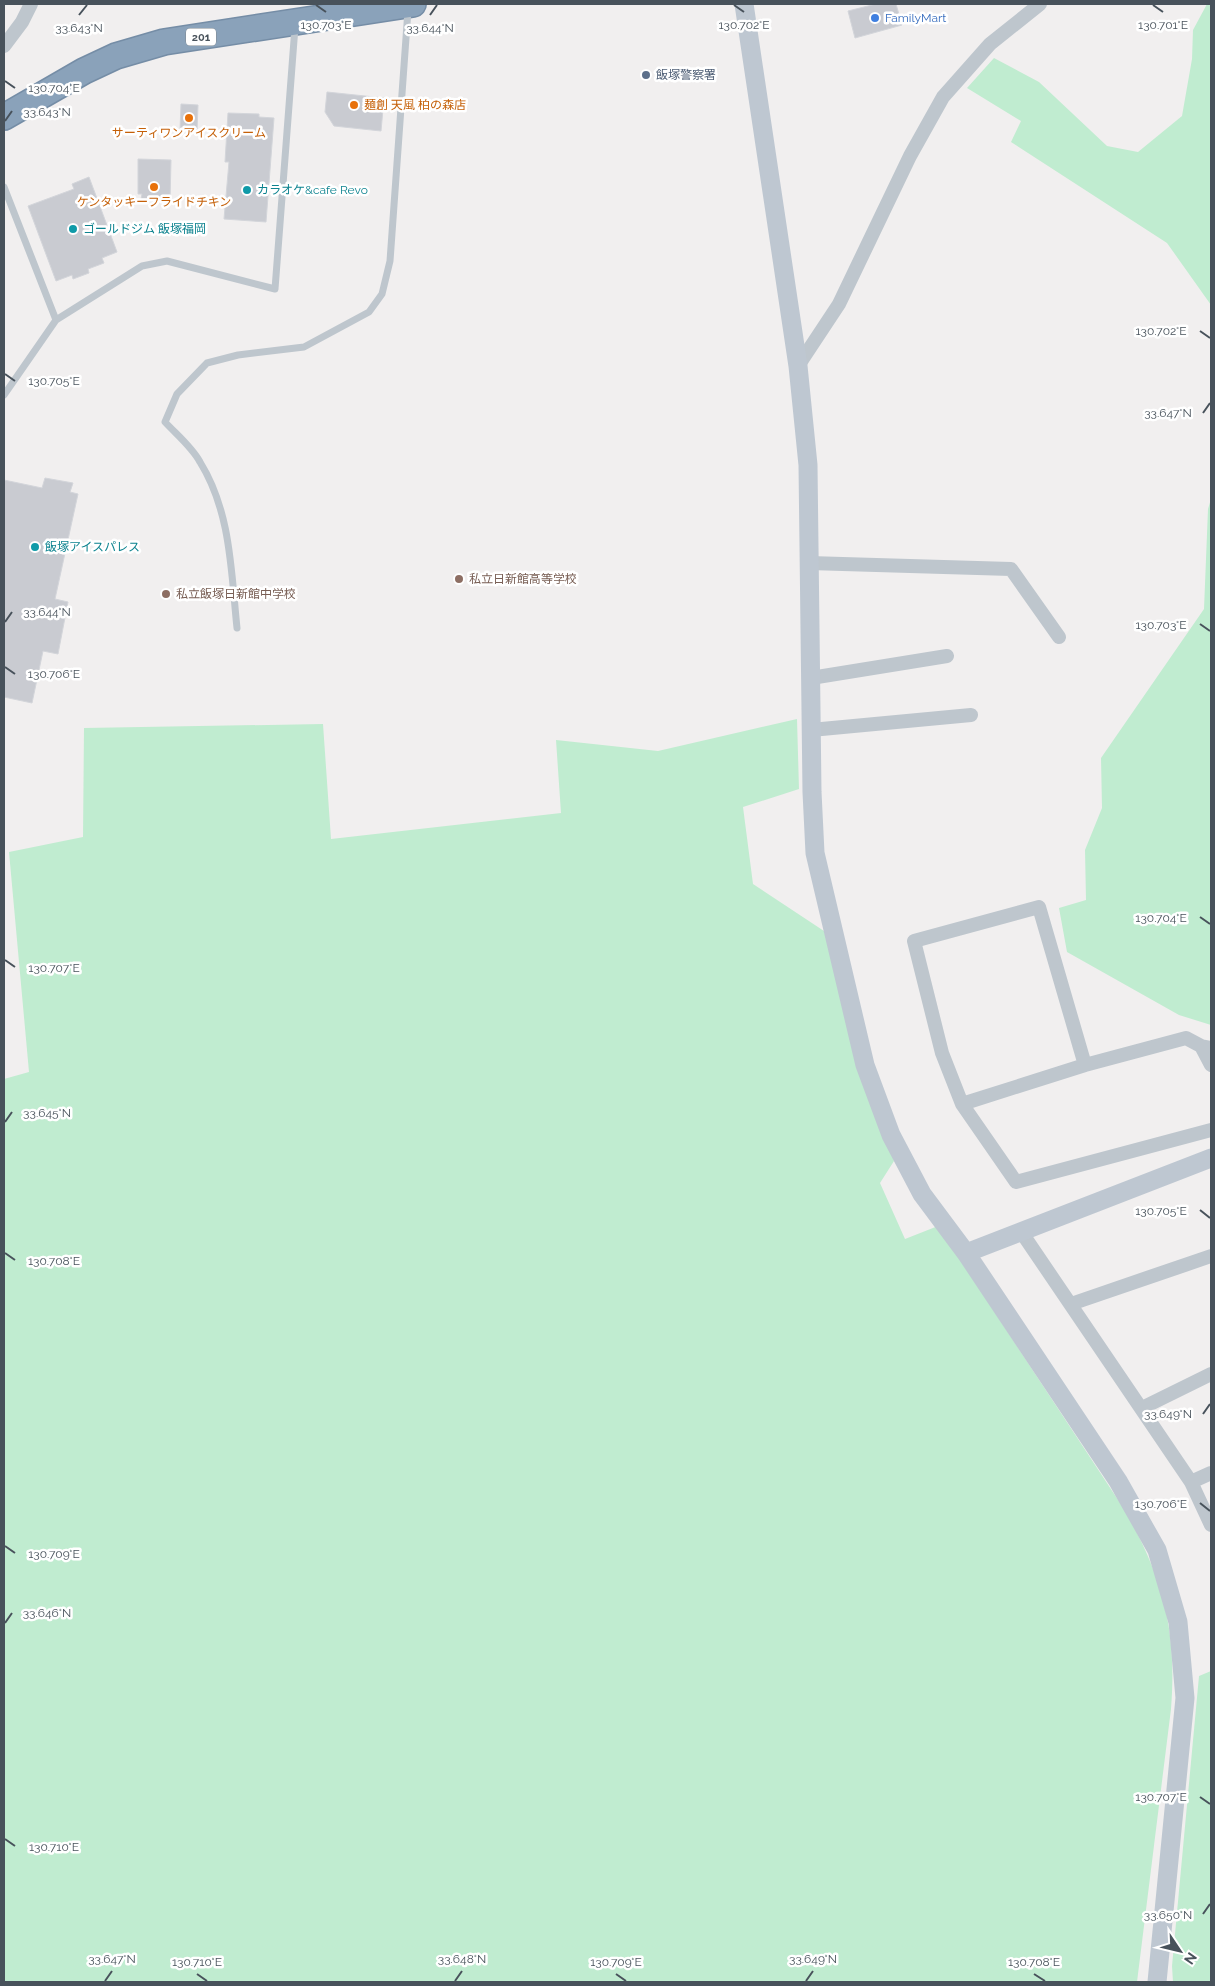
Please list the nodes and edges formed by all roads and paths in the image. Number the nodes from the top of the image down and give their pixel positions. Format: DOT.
graph roads {
  1 [pos="31,4"];
  2 [pos="408,4"];
  3 [pos="413,4"];
  4 [pos="744,4"];
  5 [pos="1040,4"];
  6 [pos="296,22"];
  7 [pos="4,46"];
  8 [pos="4,117"];
  9 [pos="4,187"];
  10 [pos="56,320"];
  11 [pos="798,366"];
  12 [pos="4,395"];
  13 [pos="809,563"];
  14 [pos="237,628"];
  15 [pos="1059,637"];
  16 [pos="947,656"];
  17 [pos="810,678"];
  18 [pos="971,715"];
  19 [pos="811,730"];
  20 [pos="1206,1047"];
  21 [pos="1211,1065"];
  22 [pos="1085,1066"];
  23 [pos="962,1104"];
  24 [pos="1211,1130"];
  25 [pos="1211,1158"];
  26 [pos="1022,1233"];
  27 [pos="966,1253"];
  28 [pos="1211,1256"];
  29 [pos="1071,1304"];
  30 [pos="1211,1374"];
  31 [pos="1142,1408"];
  32 [pos="1211,1473"];
  33 [pos="1192,1482"];
  34 [pos="1211,1525"];
  35 [pos="1157,1982"];
  1 -- 7 [label="street"];
  2 -- 3 [label="highway, 201"];
  2 -- 6 [label="highway, 201"];
  2 -- 14 [label="lane"];
  4 -- 11 [label="street"];
  5 -- 11 [label="street"];
  6 -- 8 [label="highway, 201"];
  6 -- 10 [label="lane"];
  9 -- 10 [label="lane"];
  10 -- 12 [label="lane"];
  11 -- 13 [label="street"];
  13 -- 15 [label="street"];
  13 -- 17 [label="street"];
  16 -- 17 [label="street"];
  17 -- 19 [label="street"];
  18 -- 19 [label="street"];
  19 -- 27 [label="street"];
  20 -- 21 [label="street"];
  20 -- 22 [label="street"];
  22 -- 23 [label="street"];
  22 -- 23 [label="street"];
  23 -- 24 [label="street"];
  25 -- 26 [label="street"];
  26 -- 27 [label="street"];
  26 -- 29 [label="street"];
  27 -- 35 [label="street"];
  28 -- 29 [label="street"];
  29 -- 31 [label="street"];
  30 -- 31 [label="street"];
  31 -- 33 [label="street"];
  32 -- 33 [label="street"];
  33 -- 34 [label="street"];
}
